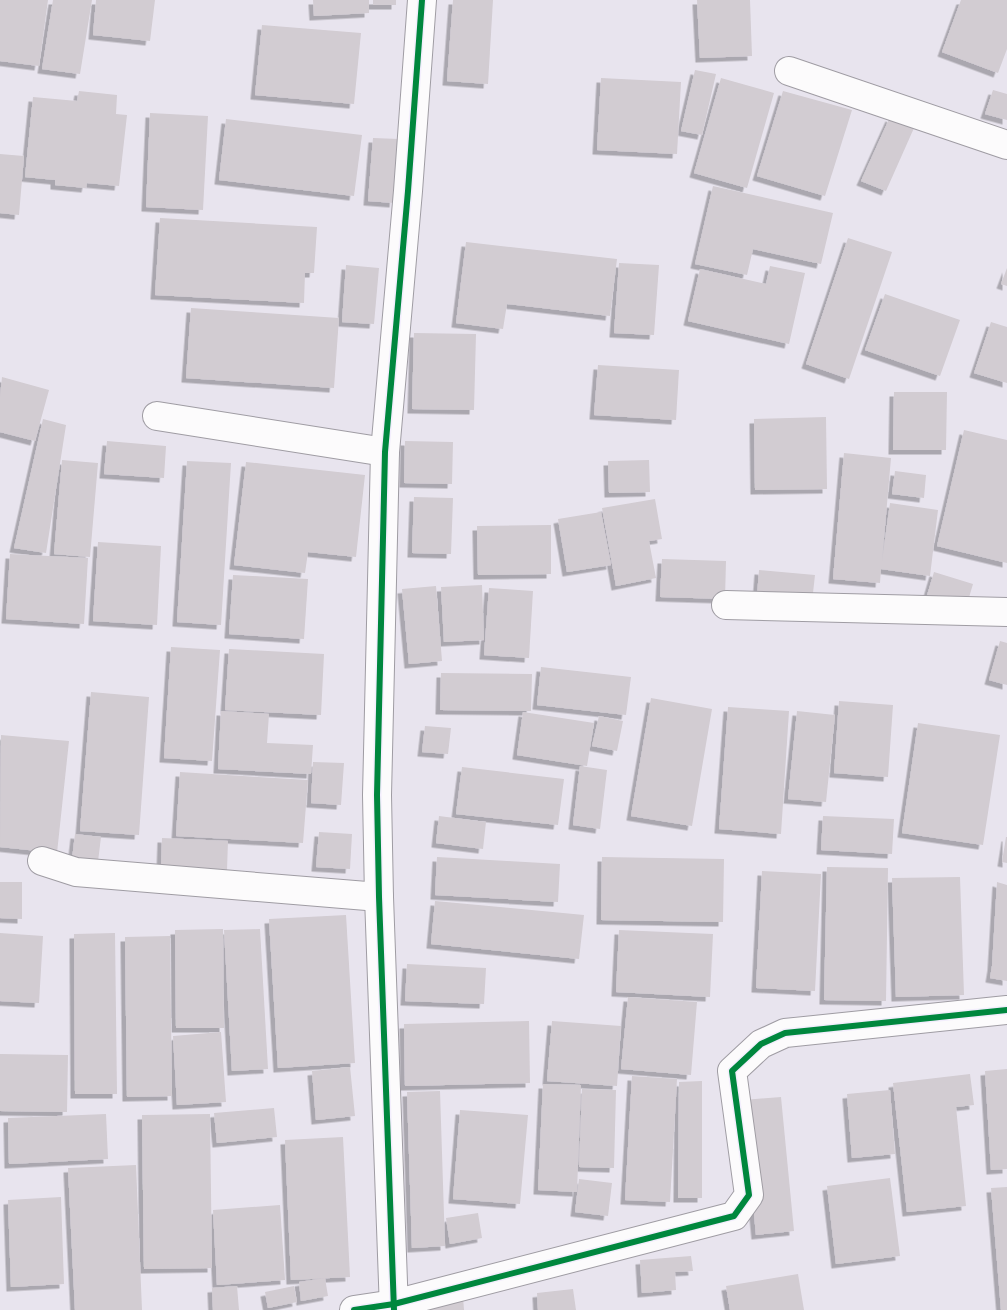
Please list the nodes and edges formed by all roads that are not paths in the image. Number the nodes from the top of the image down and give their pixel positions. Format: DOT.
graph roads {
  1 [pos="422,0"];
  2 [pos="790,71"];
  3 [pos="1007,145"];
  4 [pos="157,416"];
  5 [pos="385,452"];
  6 [pos="726,606"];
  7 [pos="1007,612"];
  8 [pos="42,861"];
  9 [pos="379,897"];
  10 [pos="1007,1010"];
  11 [pos="394,1307"];
  12 [pos="354,1310"];
  1 -- 5 [label="street"];
  2 -- 3 [label="street"];
  4 -- 5 [label="street"];
  5 -- 9 [label="street"];
  6 -- 7 [label="street"];
  8 -- 9 [label="street"];
  9 -- 11 [label="street"];
  10 -- 11 [label="street"];
  11 -- 12 [label="street"];
}
